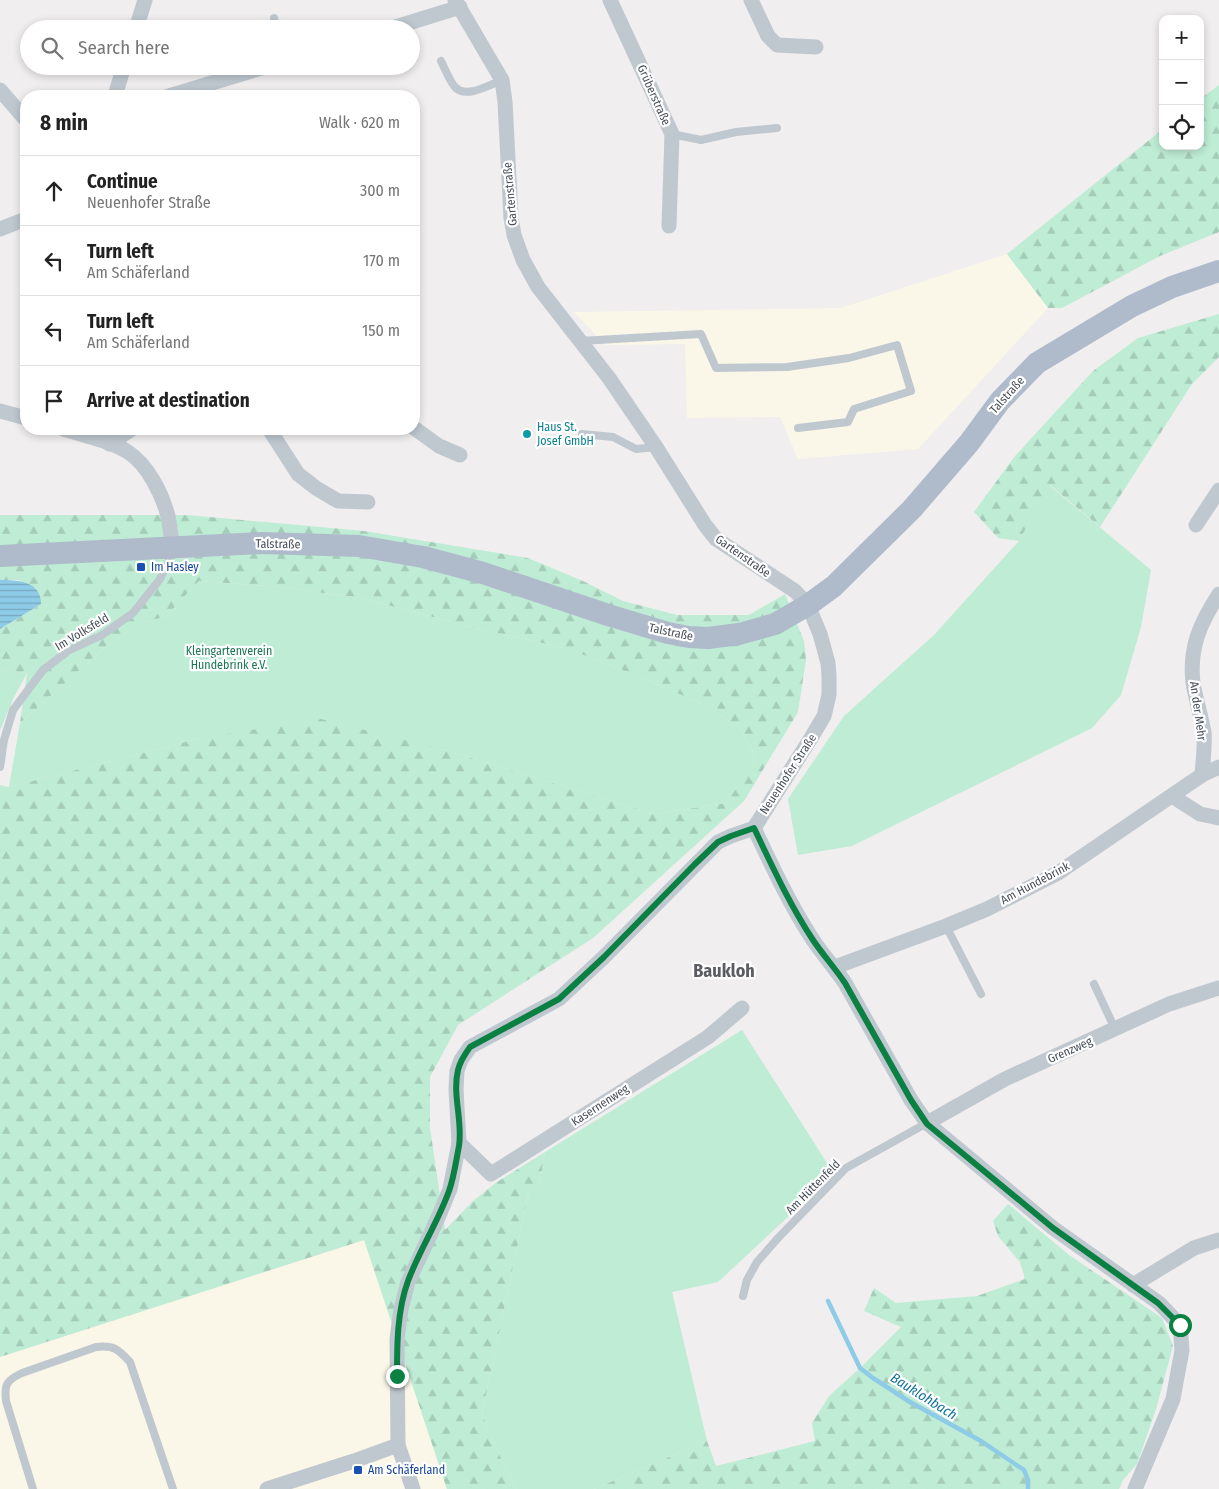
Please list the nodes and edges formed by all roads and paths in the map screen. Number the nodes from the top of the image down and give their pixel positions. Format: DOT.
graph roads {
  1 [pos="145,0"];
  2 [pos="610,0"];
  3 [pos="751,0"];
  4 [pos="458,3"];
  5 [pos="139,20"];
  6 [pos="413,20"];
  7 [pos="816,47"];
  8 [pos="441,62"];
  9 [pos="121,75"];
  10 [pos="238,75"];
  11 [pos="502,80"];
  12 [pos="0,90"];
  13 [pos="117,90"];
  14 [pos="189,90"];
  15 [pos="20,113"];
  16 [pos="777,128"];
  17 [pos="672,134"];
  18 [pos="20,221"];
  19 [pos="669,226"];
  20 [pos="0,229"];
  21 [pos="1219,271"];
  22 [pos="580,341"];
  23 [pos="0,411"];
  24 [pos="20,416"];
  25 [pos="798,428"];
  26 [pos="420,432"];
  27 [pos="582,434"];
  28 [pos="81,435"];
  29 [pos="123,435"];
  30 [pos="273,435"];
  31 [pos="109,444"];
  32 [pos="656,447"];
  33 [pos="460,456"];
  34 [pos="1219,490"];
  35 [pos="368,502"];
  36 [pos="1196,525"];
  37 [pos="173,547"];
  38 [pos="0,556"];
  39 [pos="1219,594"];
  40 [pos="808,605"];
  41 [pos="0,767"];
  42 [pos="1219,767"];
  43 [pos="1202,775"];
  44 [pos="1172,796"];
  45 [pos="1219,818"];
  46 [pos="754,828"];
  47 [pos="946,926"];
  48 [pos="835,967"];
  49 [pos="1094,984"];
  50 [pos="1219,988"];
  51 [pos="980,994"];
  52 [pos="742,1008"];
  53 [pos="1115,1029"];
  54 [pos="927,1124"];
  55 [pos="459,1143"];
  56 [pos="1219,1240"];
  57 [pos="1133,1285"];
  58 [pos="743,1296"];
  59 [pos="398,1445"];
  60 [pos="33,1489"];
  61 [pos="173,1489"];
  62 [pos="267,1489"];
  63 [pos="413,1489"];
  64 [pos="1135,1489"];
  1 -- 5 [label="street"];
  2 -- 17 [label="street, Grüberstraße"];
  3 -- 7 [label="street"];
  4 -- 6 [label="street"];
  4 -- 11 [label="street, Gartenstraße"];
  8 -- 11 [label="lane"];
  9 -- 13 [label="street"];
  10 -- 14 [label="street"];
  11 -- 22 [label="street, Gartenstraße"];
  12 -- 15 [label="street"];
  16 -- 17 [label="lane"];
  17 -- 19 [label="street, Grüberstraße"];
  18 -- 20 [label="street"];
  21 -- 40 [label="main road, Talstraße"];
  22 -- 25 [label="lane"];
  22 -- 32 [label="street, Gartenstraße"];
  23 -- 24 [label="street"];
  26 -- 33 [label="street"];
  27 -- 32 [label="lane"];
  28 -- 31 [label="street"];
  29 -- 31 [label="street"];
  30 -- 35 [label="street"];
  31 -- 37 [label="street"];
  32 -- 40 [label="street, Gartenstraße"];
  34 -- 36 [label="street"];
  37 -- 38 [label="main road, Talstraße"];
  37 -- 40 [label="main road, Talstraße"];
  37 -- 41 [label="lane, Im Volksfeld"];
  39 -- 43 [label="street, An der Mehr"];
  40 -- 46 [label="street, Neuenhofer Straße"];
  42 -- 43 [label="street, Am Hundebrink"];
  43 -- 44 [label="street, Am Hundebrink"];
  44 -- 45 [label="street"];
  44 -- 47 [label="street, Am Hundebrink"];
  46 -- 48 [label="street, Neuenhofer Straße"];
  46 -- 55 [label="street"];
  47 -- 48 [label="street, Am Hundebrink"];
  47 -- 51 [label="lane"];
  48 -- 54 [label="street, Neuenhofer Straße"];
  49 -- 53 [label="lane"];
  50 -- 53 [label="street, Grenzweg"];
  52 -- 55 [label="street, Kasernenweg"];
  53 -- 54 [label="street, Grenzweg"];
  54 -- 57 [label="street, Neuenhofer Straße"];
  54 -- 58 [label="lane, Am Hüttenfeld"];
  55 -- 59 [label="street"];
  56 -- 57 [label="street"];
  57 -- 64 [label="street, Neuenhofer Straße"];
  59 -- 62 [label="street"];
  59 -- 63 [label="street"];
  60 -- 61 [label="lane"];
}
